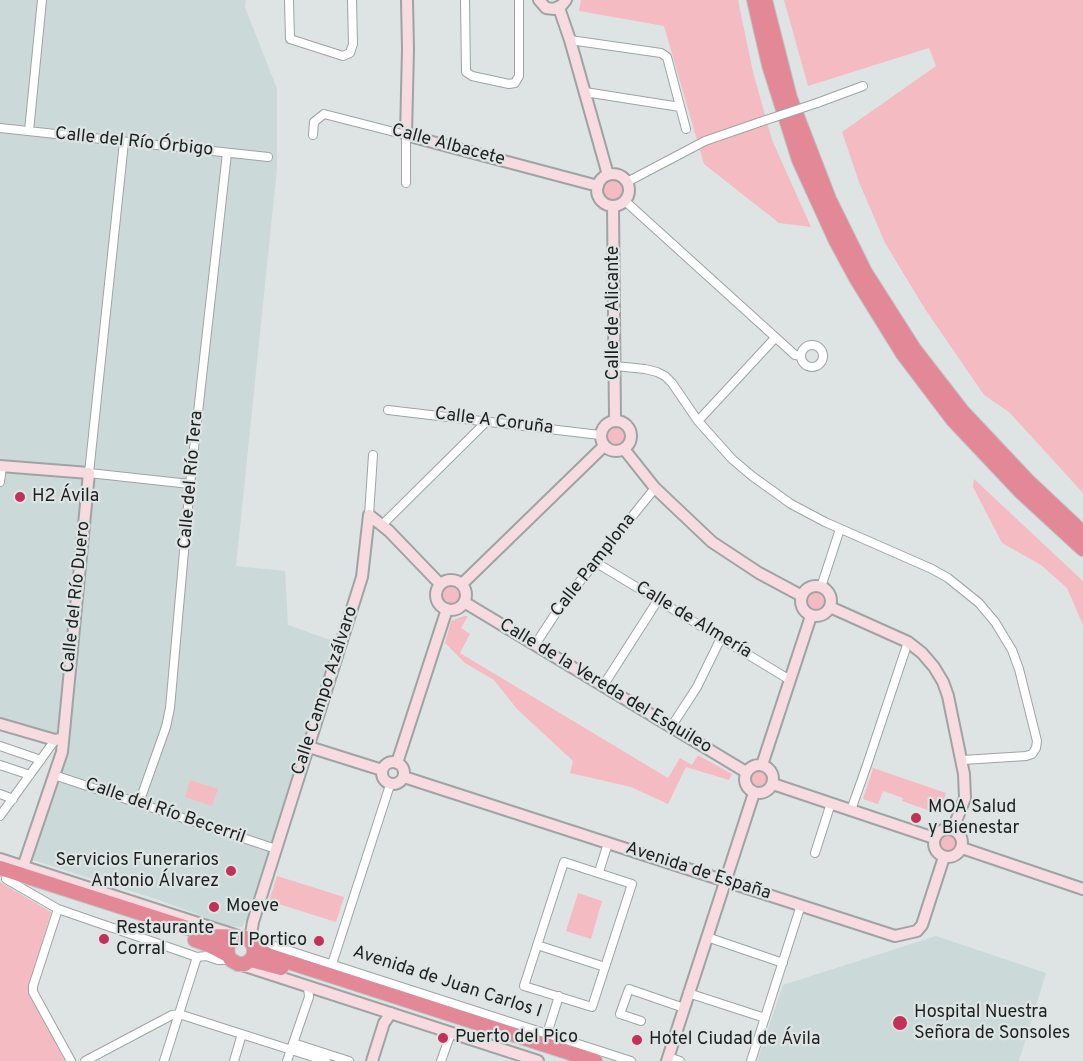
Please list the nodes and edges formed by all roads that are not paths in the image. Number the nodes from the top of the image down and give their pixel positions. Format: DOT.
graph roads {
  1 [pos="42,0"];
  2 [pos="289,0"];
  3 [pos="352,0"];
  4 [pos="407,0"];
  5 [pos="465,0"];
  6 [pos="519,0"];
  7 [pos="539,0"];
  8 [pos="754,0"];
  9 [pos="765,0"];
  10 [pos="562,4"];
  11 [pos="570,40"];
  12 [pos="863,86"];
  13 [pos="585,92"];
  14 [pos="680,107"];
  15 [pos="0,128"];
  16 [pos="686,129"];
  17 [pos="29,131"];
  18 [pos="312,135"];
  19 [pos="406,135"];
  20 [pos="124,142"];
  21 [pos="227,153"];
  22 [pos="267,157"];
  23 [pos="608,175"];
  24 [pos="627,182"];
  25 [pos="406,183"];
  26 [pos="598,186"];
  27 [pos="625,201"];
  28 [pos="614,206"];
  29 [pos="775,338"];
  30 [pos="801,356"];
  31 [pos="615,366"];
  32 [pos="388,410"];
  33 [pos="615,420"];
  34 [pos="486,421"];
  35 [pos="698,421"];
  36 [pos="600,435"];
  37 [pos="604,446"];
  38 [pos="624,449"];
  39 [pos="373,455"];
  40 [pos="1,466"];
  41 [pos="89,473"];
  42 [pos="0,483"];
  43 [pos="190,484"];
  44 [pos="655,488"];
  45 [pos="369,515"];
  46 [pos="382,525"];
  47 [pos="840,529"];
  48 [pos="1083,533"];
  49 [pos="1083,549"];
  50 [pos="595,562"];
  51 [pos="440,584"];
  52 [pos="462,584"];
  53 [pos="821,587"];
  54 [pos="802,596"];
  55 [pos="658,600"];
  56 [pos="464,602"];
  57 [pos="831,607"];
  58 [pos="447,609"];
  59 [pos="811,616"];
  60 [pos="721,638"];
  61 [pos="908,642"];
  62 [pos="535,645"];
  63 [pos="790,680"];
  64 [pos="603,686"];
  65 [pos="0,724"];
  66 [pos="671,727"];
  67 [pos="59,739"];
  68 [pos="0,746"];
  69 [pos="309,747"];
  70 [pos="41,760"];
  71 [pos="963,760"];
  72 [pos="397,763"];
  73 [pos="0,765"];
  74 [pos="762,765"];
  75 [pos="382,770"];
  76 [pos="746,772"];
  77 [pos="54,775"];
  78 [pos="30,776"];
  79 [pos="404,777"];
  80 [pos="773,784"];
  81 [pos="390,785"];
  82 [pos="754,793"];
  83 [pos="0,794"];
  84 [pos="13,798"];
  85 [pos="139,803"];
  86 [pos="831,803"];
  87 [pos="851,810"];
  88 [pos="0,816"];
  89 [pos="953,829"];
  90 [pos="934,838"];
  91 [pos="609,843"];
  92 [pos="962,848"];
  93 [pos="276,849"];
  94 [pos="815,853"];
  95 [pos="944,857"];
  96 [pos="0,859"];
  97 [pos="23,867"];
  98 [pos="599,872"];
  99 [pos="2,875"];
  100 [pos="725,881"];
  101 [pos="1083,889"];
  102 [pos="801,905"];
  103 [pos="58,909"];
  104 [pos="707,937"];
  105 [pos="537,945"];
  106 [pos="242,948"];
  107 [pos="197,957"];
  108 [pos="783,963"];
  109 [pos="332,964"];
  110 [pos="605,967"];
  111 [pos="311,991"];
  112 [pos="688,993"];
  113 [pos="559,996"];
  114 [pos="684,1008"];
  115 [pos="179,1014"];
  116 [pos="391,1014"];
  117 [pos="765,1018"];
  118 [pos="641,1022"];
  119 [pos="451,1033"];
  120 [pos="242,1034"];
  121 [pos="547,1034"];
  122 [pos="292,1046"];
  123 [pos="330,1059"];
  124 [pos="667,1060"];
  125 [pos="71,1061"];
  126 [pos="85,1061"];
  127 [pos="164,1061"];
  128 [pos="234,1061"];
  129 [pos="287,1061"];
  130 [pos="349,1061"];
  131 [pos="372,1061"];
  132 [pos="441,1061"];
  133 [pos="538,1061"];
  134 [pos="571,1061"];
  135 [pos="595,1061"];
  136 [pos="631,1061"];
  137 [pos="680,1061"];
  138 [pos="751,1061"];
  1 -- 17 [label="street"];
  2 -- 3 [label="street"];
  4 -- 19 [label="street"];
  5 -- 6 [label="street"];
  7 -- 10 [label="street"];
  8 -- 49 [label="highway"];
  9 -- 48 [label="highway"];
  10 -- 11 [label="street"];
  11 -- 13 [label="street"];
  11 -- 14 [label="street"];
  12 -- 24 [label="street, bridge"];
  13 -- 14 [label="street"];
  13 -- 23 [label="street"];
  14 -- 16 [label="street"];
  15 -- 17 [label="street, Calle del Río Órbigo"];
  17 -- 20 [label="street, Calle del Río Órbigo"];
  18 -- 19 [label="street, Calle Albacete"];
  19 -- 25 [label="street"];
  19 -- 26 [label="street, Calle Albacete"];
  20 -- 21 [label="street, Calle del Río Órbigo"];
  20 -- 41 [label="street, Calle del Río Duero"];
  21 -- 22 [label="street, Calle del Río Órbigo"];
  21 -- 43 [label="street, Calle del Río Tera"];
  23 -- 24 [label="street"];
  23 -- 26 [label="street"];
  24 -- 27 [label="street"];
  26 -- 28 [label="street"];
  27 -- 28 [label="street"];
  27 -- 29 [label="street"];
  28 -- 31 [label="street, Calle de Alicante"];
  29 -- 30 [label="street"];
  29 -- 35 [label="street"];
  31 -- 33 [label="street, Calle de Alicante"];
  31 -- 35 [label="street"];
  32 -- 34 [label="street, Calle A Coruña"];
  33 -- 36 [label="street"];
  33 -- 38 [label="street"];
  34 -- 36 [label="street, Calle A Coruña"];
  34 -- 46 [label="street"];
  35 -- 47 [label="street"];
  36 -- 37 [label="street"];
  37 -- 38 [label="street"];
  37 -- 52 [label="street"];
  38 -- 44 [label="street"];
  39 -- 45 [label="street, Calle Campo Azálvaro"];
  40 -- 41 [label="street"];
  40 -- 42 [label="street"];
  41 -- 43 [label="street"];
  41 -- 67 [label="street, Calle del Río Duero"];
  43 -- 85 [label="street, Calle del Río Tera"];
  44 -- 50 [label="street, Calle Pamplona"];
  44 -- 54 [label="street"];
  45 -- 46 [label="street"];
  45 -- 69 [label="street, Calle Campo Azálvaro"];
  46 -- 51 [label="street"];
  47 -- 53 [label="street"];
  47 -- 71 [label="street"];
  50 -- 55 [label="street, Calle de Almería"];
  50 -- 62 [label="street, Calle Pamplona"];
  51 -- 52 [label="street"];
  51 -- 58 [label="street"];
  52 -- 56 [label="street"];
  53 -- 54 [label="street"];
  53 -- 57 [label="street"];
  54 -- 59 [label="street"];
  55 -- 60 [label="street, Calle de Almería"];
  55 -- 64 [label="street"];
  56 -- 58 [label="street"];
  56 -- 62 [label="street, Calle de la Vereda del Esquileo"];
  57 -- 59 [label="street"];
  57 -- 61 [label="street"];
  58 -- 72 [label="street"];
  59 -- 63 [label="street"];
  60 -- 63 [label="street, Calle de Almería"];
  60 -- 66 [label="street"];
  61 -- 71 [label="street"];
  61 -- 87 [label="street"];
  62 -- 64 [label="street, Calle de la Vereda del Esquileo"];
  63 -- 74 [label="street"];
  64 -- 66 [label="street, Calle de la Vereda del Esquileo"];
  65 -- 67 [label="street"];
  66 -- 76 [label="street, Calle de la Vereda del Esquileo"];
  67 -- 70 [label="street"];
  67 -- 77 [label="street, Calle del Río Duero"];
  68 -- 70 [label="street"];
  69 -- 75 [label="street"];
  69 -- 93 [label="street, Calle Campo Azálvaro"];
  70 -- 78 [label="street"];
  71 -- 89 [label="street"];
  72 -- 75 [label="street"];
  72 -- 79 [label="street"];
  73 -- 78 [label="street"];
  74 -- 76 [label="street"];
  74 -- 80 [label="street"];
  75 -- 81 [label="street"];
  76 -- 82 [label="street"];
  77 -- 85 [label="street, Calle del Río Becerril"];
  77 -- 97 [label="street, Calle del Río Duero"];
  78 -- 84 [label="street"];
  79 -- 81 [label="street"];
  79 -- 91 [label="street, Avenida de España"];
  80 -- 82 [label="street"];
  80 -- 86 [label="street"];
  81 -- 109 [label="street"];
  82 -- 100 [label="street"];
  83 -- 84 [label="street"];
  84 -- 88 [label="street"];
  85 -- 93 [label="street, Calle del Río Becerril"];
  86 -- 87 [label="street"];
  86 -- 94 [label="street"];
  87 -- 90 [label="street"];
  89 -- 90 [label="street"];
  89 -- 92 [label="street"];
  90 -- 95 [label="street"];
  91 -- 98 [label="street"];
  91 -- 100 [label="street, Avenida de España"];
  92 -- 95 [label="street"];
  92 -- 101 [label="street"];
  93 -- 106 [label="street, Calle Campo Azálvaro"];
  95 -- 102 [label="street, Avenida de España"];
  96 -- 97 [label="street, Avenida de Juan Carlos I"];
  97 -- 106 [label="street, Avenida de Juan Carlos I"];
  98 -- 105 [label="street"];
  98 -- 110 [label="street"];
  99 -- 103 [label="street"];
  99 -- 106 [label="highway, Avenida de Juan Carlos I"];
  100 -- 102 [label="street, Avenida de España"];
  100 -- 104 [label="street"];
  102 -- 108 [label="street"];
  103 -- 107 [label="street"];
  103 -- 125 [label="street"];
  104 -- 108 [label="street"];
  104 -- 112 [label="street"];
  105 -- 110 [label="street"];
  105 -- 113 [label="street"];
  106 -- 107 [label="street"];
  106 -- 109 [label="street, Avenida de Juan Carlos I"];
  106 -- 111 [label="street, Avenida de Juan Carlos I"];
  106 -- 134 [label="highway, Avenida de Juan Carlos I"];
  106 -- 135 [label="highway, Avenida de Juan Carlos I"];
  107 -- 115 [label="street"];
  108 -- 117 [label="street"];
  109 -- 121 [label="street, Avenida de Juan Carlos I"];
  110 -- 113 [label="street"];
  111 -- 116 [label="street, Avenida de Juan Carlos I"];
  111 -- 122 [label="street"];
  112 -- 114 [label="street"];
  112 -- 117 [label="street"];
  113 -- 121 [label="street"];
  114 -- 118 [label="street"];
  114 -- 124 [label="street"];
  115 -- 120 [label="street"];
  115 -- 126 [label="street"];
  115 -- 127 [label="street"];
  116 -- 119 [label="street, Avenida de Juan Carlos I"];
  116 -- 131 [label="street"];
  117 -- 138 [label="street"];
  119 -- 132 [label="street"];
  119 -- 133 [label="street, Avenida de Juan Carlos I"];
  120 -- 122 [label="street"];
  120 -- 128 [label="street"];
  121 -- 136 [label="street, Avenida de Juan Carlos I"];
  122 -- 123 [label="street"];
  122 -- 129 [label="street"];
  123 -- 130 [label="street"];
  124 -- 137 [label="street"];
}
